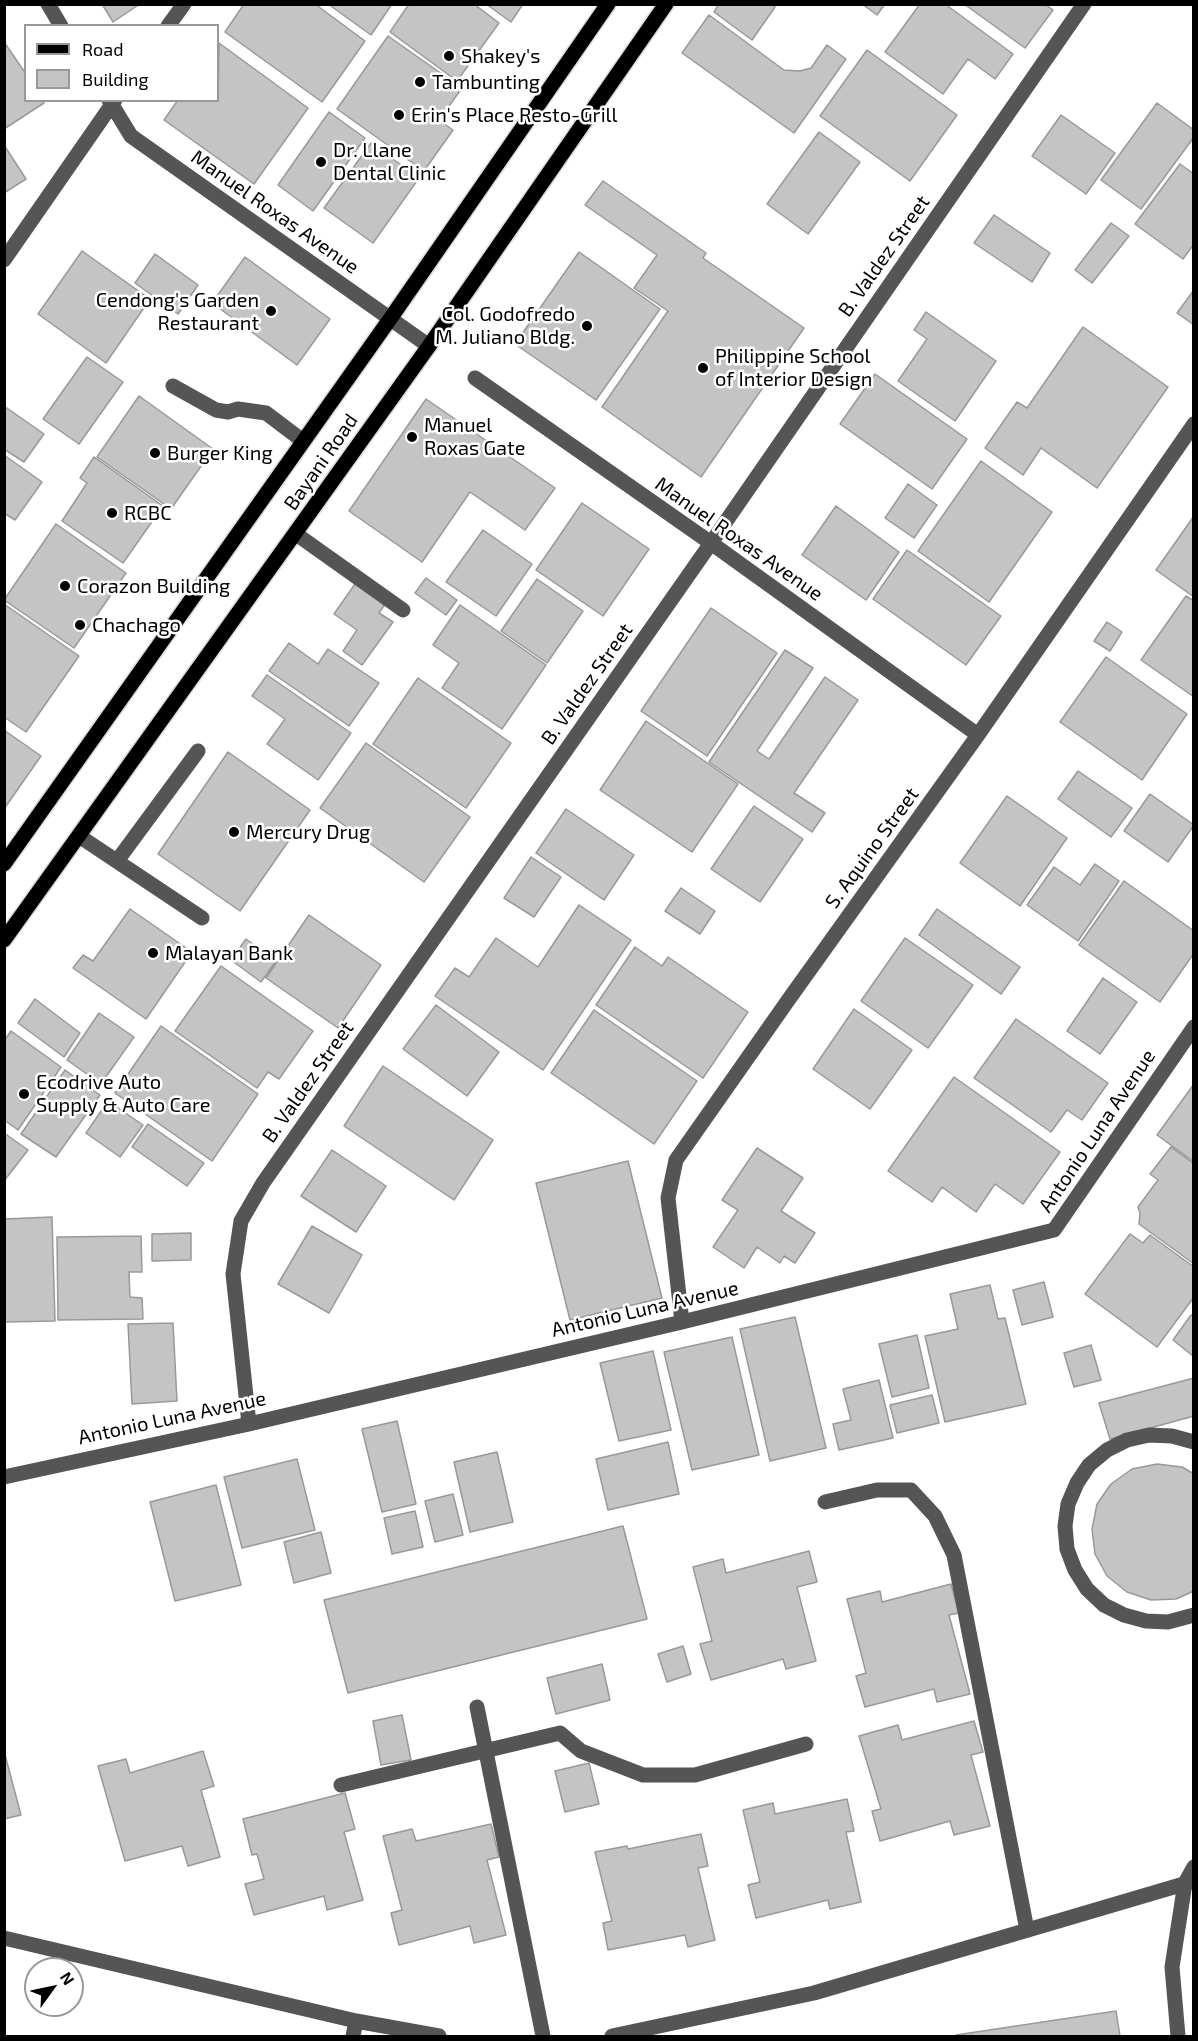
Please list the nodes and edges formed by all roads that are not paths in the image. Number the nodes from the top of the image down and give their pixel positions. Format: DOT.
graph roads {
  1 [pos="48,4"];
  2 [pos="184,4"];
  3 [pos="608,4"];
  4 [pos="666,4"];
  5 [pos="1084,4"];
  6 [pos="60,24"];
  7 [pos="169,24"];
  8 [pos="112,102"];
  9 [pos="4,260"];
  10 [pos="390,319"];
  11 [pos="429,346"];
  12 [pos="475,378"];
  13 [pos="173,386"];
  14 [pos="1194,424"];
  15 [pos="303,441"];
  16 [pos="296,534"];
  17 [pos="711,543"];
  18 [pos="403,610"];
  19 [pos="978,735"];
  20 [pos="198,751"];
  21 [pos="79,836"];
  22 [pos="117,861"];
  23 [pos="4,864"];
  24 [pos="201,918"];
  25 [pos="4,940"];
  26 [pos="1194,1027"];
  27 [pos="682,1322"];
  28 [pos="249,1424"];
  29 [pos="1194,1442"];
  30 [pos="4,1477"];
  31 [pos="825,1502"];
  32 [pos="1192,1618"];
  33 [pos="477,1707"];
  34 [pos="806,1744"];
  35 [pos="486,1751"];
  36 [pos="341,1785"];
  37 [pos="1194,1867"];
  38 [pos="1191,1886"];
  39 [pos="1027,1930"];
  40 [pos="4,1938"];
  41 [pos="354,2029"];
  42 [pos="439,2037"];
  43 [pos="543,2037"];
  44 [pos="612,2037"];
  45 [pos="1178,2037"];
  1 -- 6 [label="street"];
  2 -- 7 [label="street"];
  3 -- 10 [label="main road, Bayani Road"];
  4 -- 11 [label="main road, Bayani Road"];
  5 -- 17 [label="street, B. Valdez Street"];
  8 -- 9 [label="street"];
  8 -- 10 [label="street, Manuel Roxas Avenue"];
  10 -- 11 [label="street, Manuel Roxas Avenue"];
  10 -- 15 [label="main road, Bayani Road"];
  11 -- 16 [label="main road, Bayani Road"];
  12 -- 17 [label="street, Manuel Roxas Avenue"];
  13 -- 15 [label="street"];
  14 -- 19 [label="street, S. Aquino Street"];
  15 -- 23 [label="main road, Bayani Road"];
  16 -- 18 [label="street"];
  16 -- 21 [label="main road, Bayani Road"];
  17 -- 19 [label="street, Manuel Roxas Avenue"];
  17 -- 28 [label="street, B. Valdez Street"];
  19 -- 27 [label="street, S. Aquino Street"];
  20 -- 22 [label="street"];
  21 -- 22 [label="street"];
  21 -- 25 [label="main road, Bayani Road"];
  22 -- 24 [label="street"];
  26 -- 27 [label="street, Antonio Luna Avenue"];
  27 -- 28 [label="street, Antonio Luna Avenue"];
  28 -- 30 [label="street, Antonio Luna Avenue"];
  29 -- 32 [label="street"];
  31 -- 39 [label="street"];
  33 -- 35 [label="street"];
  34 -- 35 [label="street"];
  35 -- 36 [label="street"];
  35 -- 43 [label="street"];
  37 -- 38 [label="street"];
  38 -- 39 [label="street"];
  38 -- 45 [label="street"];
  39 -- 44 [label="street"];
  40 -- 41 [label="street"];
  41 -- 42 [label="street"];
}
